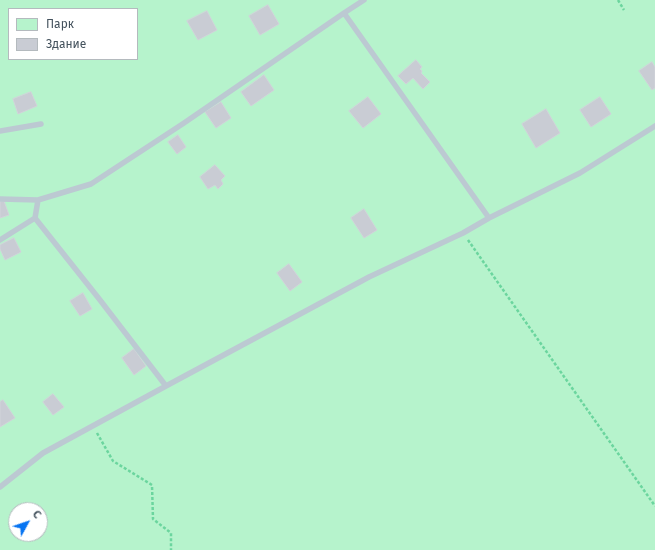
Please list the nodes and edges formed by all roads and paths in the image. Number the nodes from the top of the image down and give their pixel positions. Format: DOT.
graph roads {
  1 [pos="364,0"];
  2 [pos="618,0"];
  3 [pos="624,10"];
  4 [pos="344,13"];
  5 [pos="41,124"];
  6 [pos="655,126"];
  7 [pos="0,131"];
  8 [pos="0,199"];
  9 [pos="38,200"];
  10 [pos="35,218"];
  11 [pos="489,218"];
  12 [pos="463,233"];
  13 [pos="0,240"];
  14 [pos="166,386"];
  15 [pos="93,426"];
  16 [pos="0,486"];
  17 [pos="655,506"];
  18 [pos="171,550"];
  1 -- 4 [label="lane"];
  2 -- 3 [label="path"];
  4 -- 9 [label="lane"];
  4 -- 11 [label="lane"];
  5 -- 7 [label="lane"];
  6 -- 11 [label="lane"];
  8 -- 9 [label="lane"];
  9 -- 10 [label="lane"];
  10 -- 13 [label="lane"];
  10 -- 14 [label="lane"];
  11 -- 12 [label="lane"];
  12 -- 14 [label="lane"];
  12 -- 17 [label="path"];
  14 -- 15 [label="lane"];
  15 -- 16 [label="lane"];
  15 -- 18 [label="path"];
}
